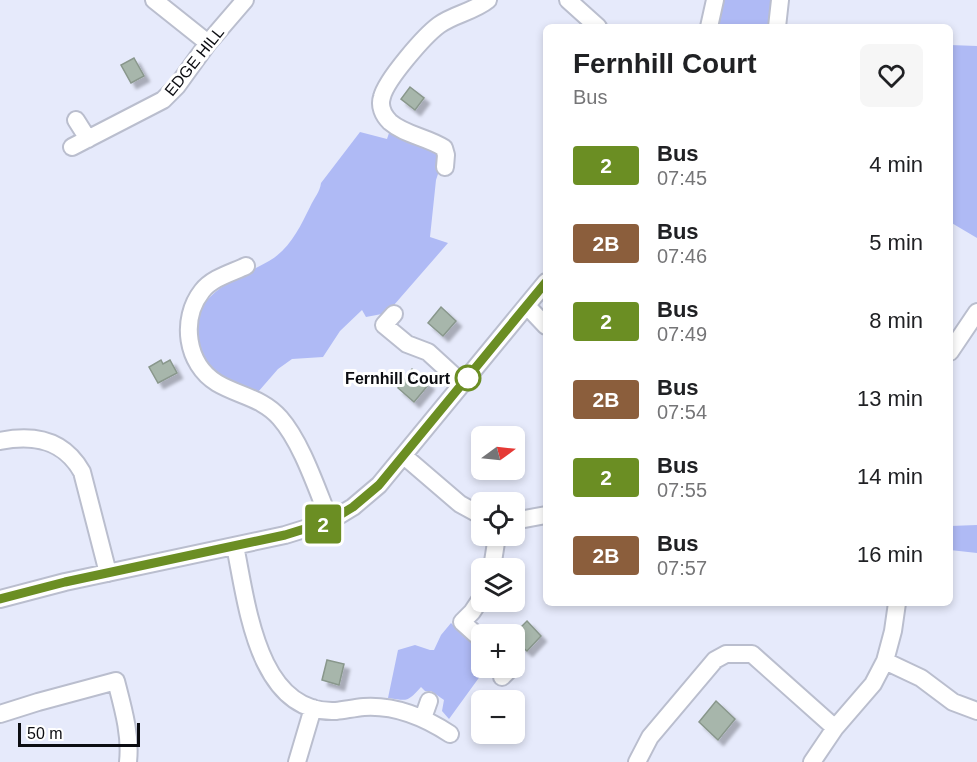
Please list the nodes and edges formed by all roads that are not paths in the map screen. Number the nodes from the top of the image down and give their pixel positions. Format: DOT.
graph roads {
  1 [pos="154,0"];
  2 [pos="245,0"];
  3 [pos="488,0"];
  4 [pos="568,0"];
  5 [pos="716,0"];
  6 [pos="780,0"];
  7 [pos="595,24"];
  8 [pos="710,24"];
  9 [pos="777,24"];
  10 [pos="208,43"];
  11 [pos="76,120"];
  12 [pos="88,139"];
  13 [pos="72,147"];
  14 [pos="445,167"];
  15 [pos="246,266"];
  16 [pos="543,286"];
  17 [pos="527,306"];
  18 [pos="977,312"];
  19 [pos="394,314"];
  20 [pos="543,323"];
  21 [pos="953,348"];
  22 [pos="463,384"];
  23 [pos="0,440"];
  24 [pos="405,456"];
  25 [pos="471,510"];
  26 [pos="543,516"];
  27 [pos="336,518"];
  28 [pos="525,519"];
  29 [pos="235,546"];
  30 [pos="108,573"];
  31 [pos="0,599"];
  32 [pos="897,606"];
  33 [pos="472,612"];
  34 [pos="471,630"];
  35 [pos="885,661"];
  36 [pos="429,701"];
  37 [pos="313,708"];
  38 [pos="977,711"];
  39 [pos="0,714"];
  40 [pos="423,718"];
  41 [pos="835,728"];
  42 [pos="450,734"];
  43 [pos="128,762"];
  44 [pos="297,762"];
  45 [pos="637,762"];
  46 [pos="812,762"];
  1 -- 10 [label="street"];
  2 -- 10 [label="street, EDGE HILL"];
  3 -- 14 [label="street"];
  4 -- 7 [label="street"];
  5 -- 8 [label="street"];
  6 -- 9 [label="street"];
  10 -- 12 [label="street, EDGE HILL"];
  11 -- 12 [label="street"];
  12 -- 13 [label="street, EDGE HILL"];
  15 -- 27 [label="street"];
  16 -- 17 [label="street"];
  17 -- 20 [label="street"];
  17 -- 22 [label="street"];
  18 -- 21 [label="street"];
  19 -- 22 [label="street"];
  22 -- 24 [label="street"];
  23 -- 30 [label="street"];
  24 -- 25 [label="street"];
  24 -- 27 [label="street"];
  26 -- 28 [label="street"];
  27 -- 29 [label="street"];
  29 -- 30 [label="street"];
  29 -- 37 [label="street"];
  30 -- 31 [label="street"];
  32 -- 35 [label="street"];
  33 -- 34 [label="street"];
  35 -- 38 [label="street"];
  35 -- 41 [label="street"];
  36 -- 40 [label="street"];
  37 -- 40 [label="street"];
  37 -- 44 [label="street"];
  39 -- 43 [label="street"];
  40 -- 42 [label="street"];
  41 -- 45 [label="street"];
  41 -- 46 [label="street"];
}
